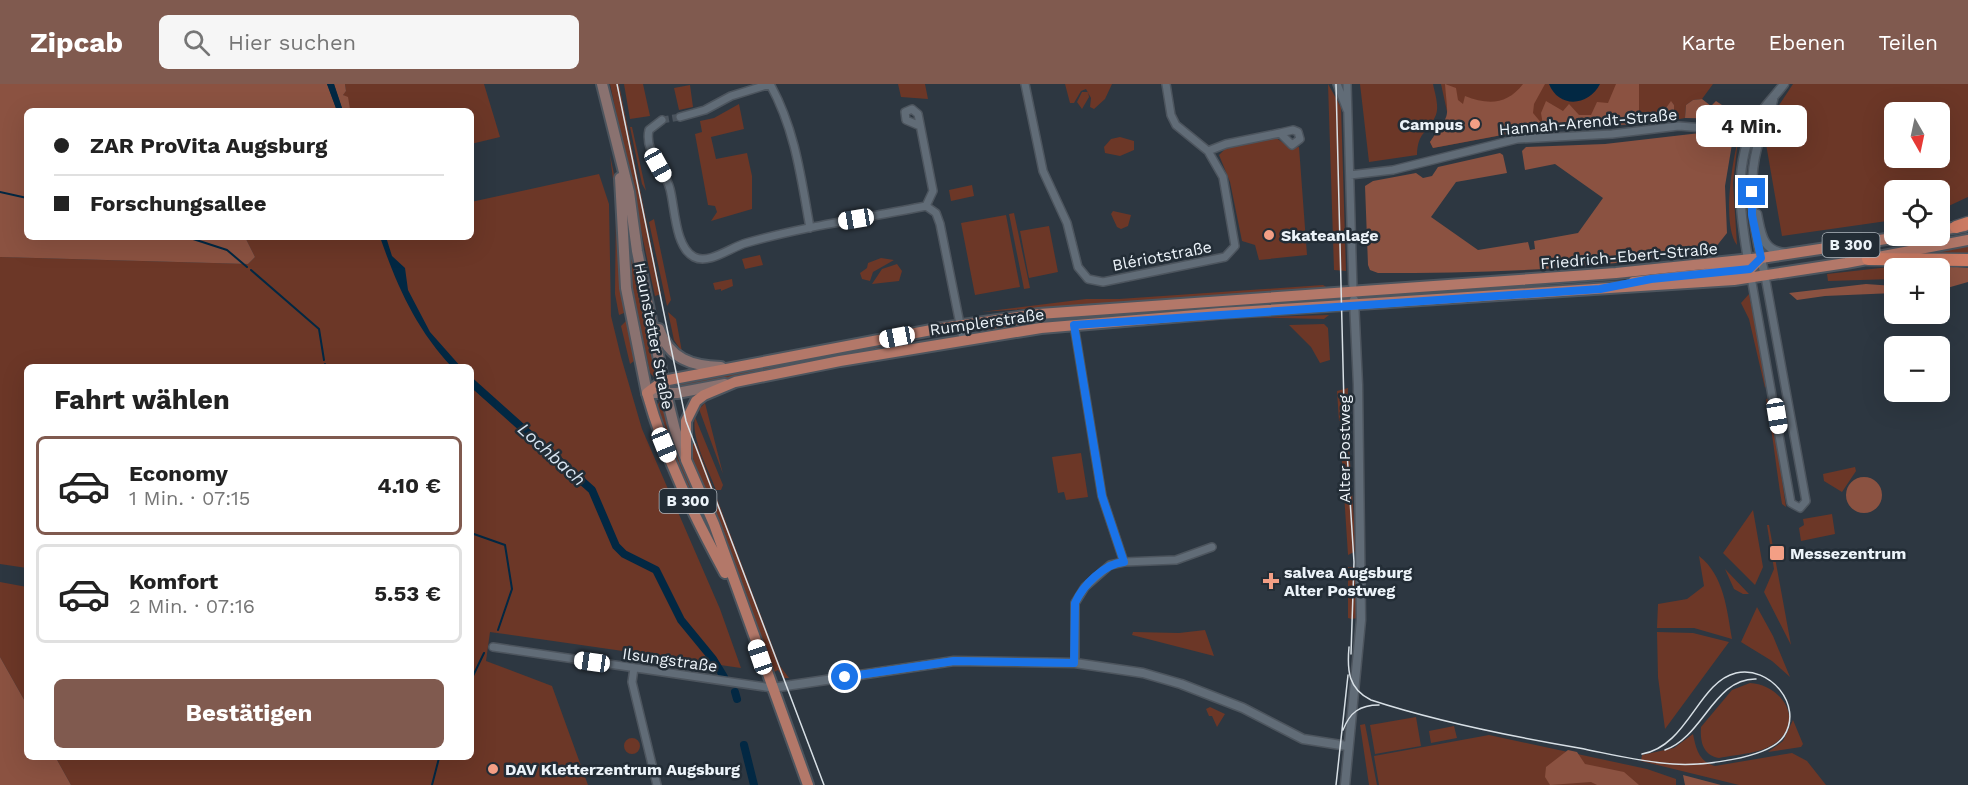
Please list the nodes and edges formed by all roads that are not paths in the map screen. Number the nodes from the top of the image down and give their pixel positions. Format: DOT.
graph roads {
  1 [pos="602,84"];
  2 [pos="770,84"];
  3 [pos="1024,84"];
  4 [pos="1166,84"];
  5 [pos="1337,84"];
  6 [pos="1347,84"];
  7 [pos="1784,84"];
  8 [pos="1773,99"];
  9 [pos="1348,112"];
  10 [pos="680,117"];
  11 [pos="662,120"];
  12 [pos="920,126"];
  13 [pos="1280,133"];
  14 [pos="1750,134"];
  15 [pos="1760,138"];
  16 [pos="1208,151"];
  17 [pos="619,162"];
  18 [pos="1350,175"];
  19 [pos="1752,192"];
  20 [pos="926,206"];
  21 [pos="810,228"];
  22 [pos="1884,240"];
  23 [pos="1968,240"];
  24 [pos="1797,254"];
  25 [pos="1761,258"];
  26 [pos="1868,259"];
  27 [pos="1967,260"];
  28 [pos="1750,269"];
  29 [pos="1765,276"];
  30 [pos="646,288"];
  31 [pos="1353,291"];
  32 [pos="1354,304"];
  33 [pos="961,325"];
  34 [pos="1074,325"];
  35 [pos="963,339"];
  36 [pos="740,368"];
  37 [pos="663,381"];
  38 [pos="735,382"];
  39 [pos="647,393"];
  40 [pos="666,394"];
  41 [pos="686,460"];
  42 [pos="1212,547"];
  43 [pos="1124,562"];
  44 [pos="741,603"];
  45 [pos="493,648"];
  46 [pos="1074,663"];
  47 [pos="634,668"];
  48 [pos="772,688"];
  49 [pos="1347,746"];
  50 [pos="657,785"];
  51 [pos="664,785"];
  52 [pos="808,785"];
  53 [pos="1345,785"];
  1 -- 17 [label="main road, Haunstetter Straße"];
  2 -- 10 [label="street"];
  2 -- 21 [label="street"];
  3 -- 16 [label="street, Blériotstraße"];
  4 -- 16 [label="street, Blériotstraße"];
  5 -- 9 [label="street, Alter Postweg"];
  6 -- 9 [label="street, Alter Postweg"];
  7 -- 8 [label="street"];
  8 -- 14 [label="street"];
  8 -- 15 [label="street"];
  9 -- 18 [label="street, Alter Postweg"];
  11 -- 21 [label="street"];
  12 -- 20 [label="street"];
  13 -- 16 [label="street"];
  14 -- 15 [label="street, Hannah-Arendt-Straße"];
  14 -- 18 [label="street, Hannah-Arendt-Straße"];
  14 -- 28 [label="street"];
  15 -- 19 [label="street"];
  17 -- 30 [label="main road, Haunstetter Straße"];
  17 -- 39 [label="main road, Haunstetter Straße"];
  18 -- 31 [label="street, Alter Postweg"];
  19 -- 24 [label="street"];
  19 -- 25 [label="street"];
  20 -- 21 [label="street"];
  20 -- 33 [label="street"];
  22 -- 24 [label="main road, Friedrich-Ebert-Straße / B 300"];
  23 -- 26 [label="main road, Friedrich-Ebert-Straße"];
  24 -- 25 [label="main road, Friedrich-Ebert-Straße / B 300"];
  25 -- 28 [label="main road, Friedrich-Ebert-Straße / B 300"];
  25 -- 29 [label="street"];
  26 -- 27 [label="highway, B 300"];
  26 -- 29 [label="main road, Friedrich-Ebert-Straße / B 300"];
  28 -- 29 [label="main road, Friedrich-Ebert-Straße / B 300"];
  28 -- 29 [label="street"];
  28 -- 31 [label="main road, Friedrich-Ebert-Straße / B 300"];
  28 -- 32 [label="main road, Friedrich-Ebert-Straße / B 300"];
  30 -- 36 [label="main road, Rumplerstraße"];
  30 -- 37 [label="main road, Haunstetter Straße"];
  31 -- 32 [label="street, Alter Postweg"];
  31 -- 33 [label="main road, Rumplerstraße / B 300"];
  32 -- 34 [label="main road, Rumplerstraße / B 300"];
  32 -- 49 [label="street, Alter Postweg"];
  33 -- 35 [label="street"];
  33 -- 36 [label="main road, Rumplerstraße / B 300"];
  34 -- 35 [label="main road, Rumplerstraße / B 300"];
  34 -- 43 [label="street"];
  35 -- 38 [label="main road, Rumplerstraße / B 300"];
  36 -- 37 [label="main road, Rumplerstraße / B 300"];
  37 -- 39 [label="main road, Rumplerstraße / B 300"];
  37 -- 40 [label="main road, Haunstetter Straße"];
  38 -- 40 [label="main road, Rumplerstraße"];
  38 -- 41 [label="main road, Rumplerstraße / B 300"];
  39 -- 40 [label="main road, Rumplerstraße"];
  39 -- 44 [label="main road, Haunstetter Straße / B 300"];
  40 -- 41 [label="main road, Haunstetter Straße"];
  41 -- 44 [label="main road, Haunstetter Straße / B 300"];
  42 -- 43 [label="street"];
  43 -- 46 [label="street"];
  44 -- 48 [label="main road, Haunstetter Straße / B 300"];
  45 -- 47 [label="street, Ilsungstraße"];
  46 -- 48 [label="street"];
  46 -- 49 [label="street"];
  47 -- 48 [label="street, Ilsungstraße"];
  47 -- 50 [label="street"];
  48 -- 52 [label="main road, Haunstetter Straße / B 300"];
  49 -- 53 [label="street, Alter Postweg"];
  50 -- 51 [label="street"];
}
